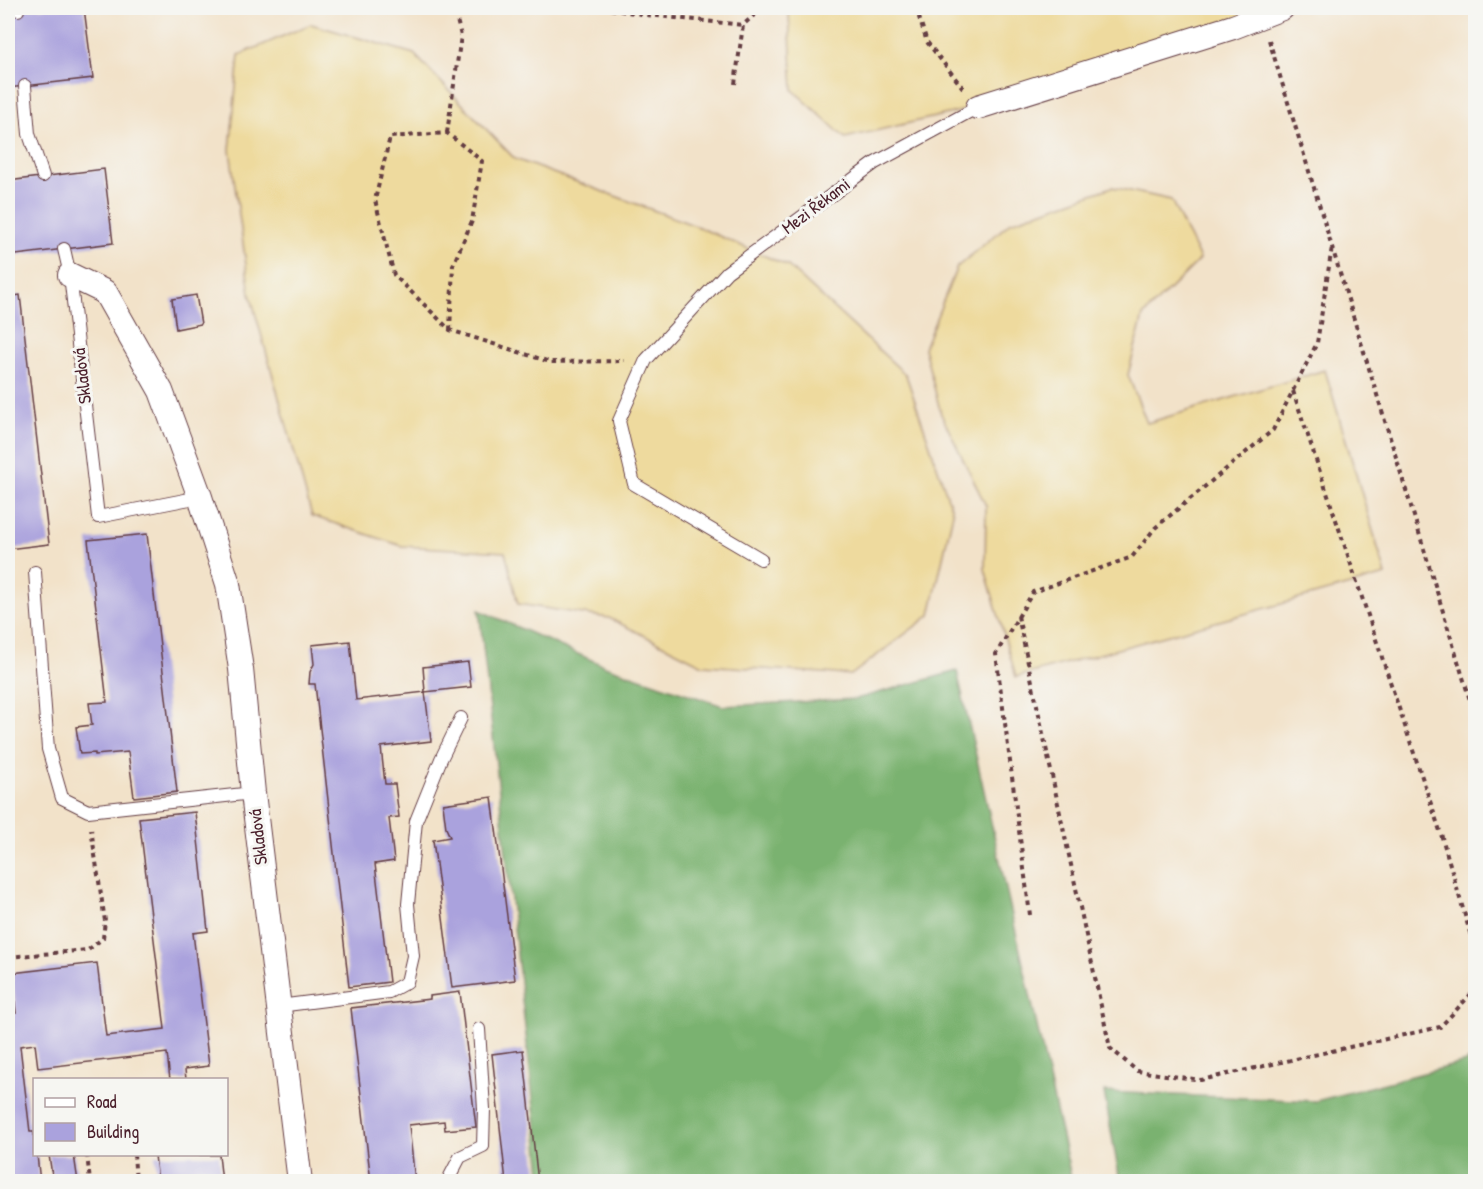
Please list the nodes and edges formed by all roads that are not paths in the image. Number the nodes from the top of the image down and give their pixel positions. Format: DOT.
graph roads {
  1 [pos="1272,11"];
  2 [pos="25,86"];
  3 [pos="978,107"];
  4 [pos="43,176"];
  5 [pos="64,249"];
  6 [pos="70,275"];
  7 [pos="200,497"];
  8 [pos="761,559"];
  9 [pos="35,572"];
  10 [pos="461,717"];
  11 [pos="253,793"];
  12 [pos="279,1006"];
  13 [pos="479,1029"];
  14 [pos="300,1182"];
  15 [pos="447,1182"];
  1 -- 3 [label="street, Mezi Řekami"];
  2 -- 4 [label="lane"];
  3 -- 8 [label="lane, Mezi Řekami"];
  5 -- 6 [label="lane, Skladová"];
  6 -- 7 [label="street, Skladová"];
  6 -- 7 [label="lane, Skladová"];
  7 -- 11 [label="street, Skladová"];
  9 -- 11 [label="lane"];
  10 -- 12 [label="lane"];
  11 -- 12 [label="street, Skladová"];
  12 -- 14 [label="street, Skladová"];
  13 -- 15 [label="lane"];
}
